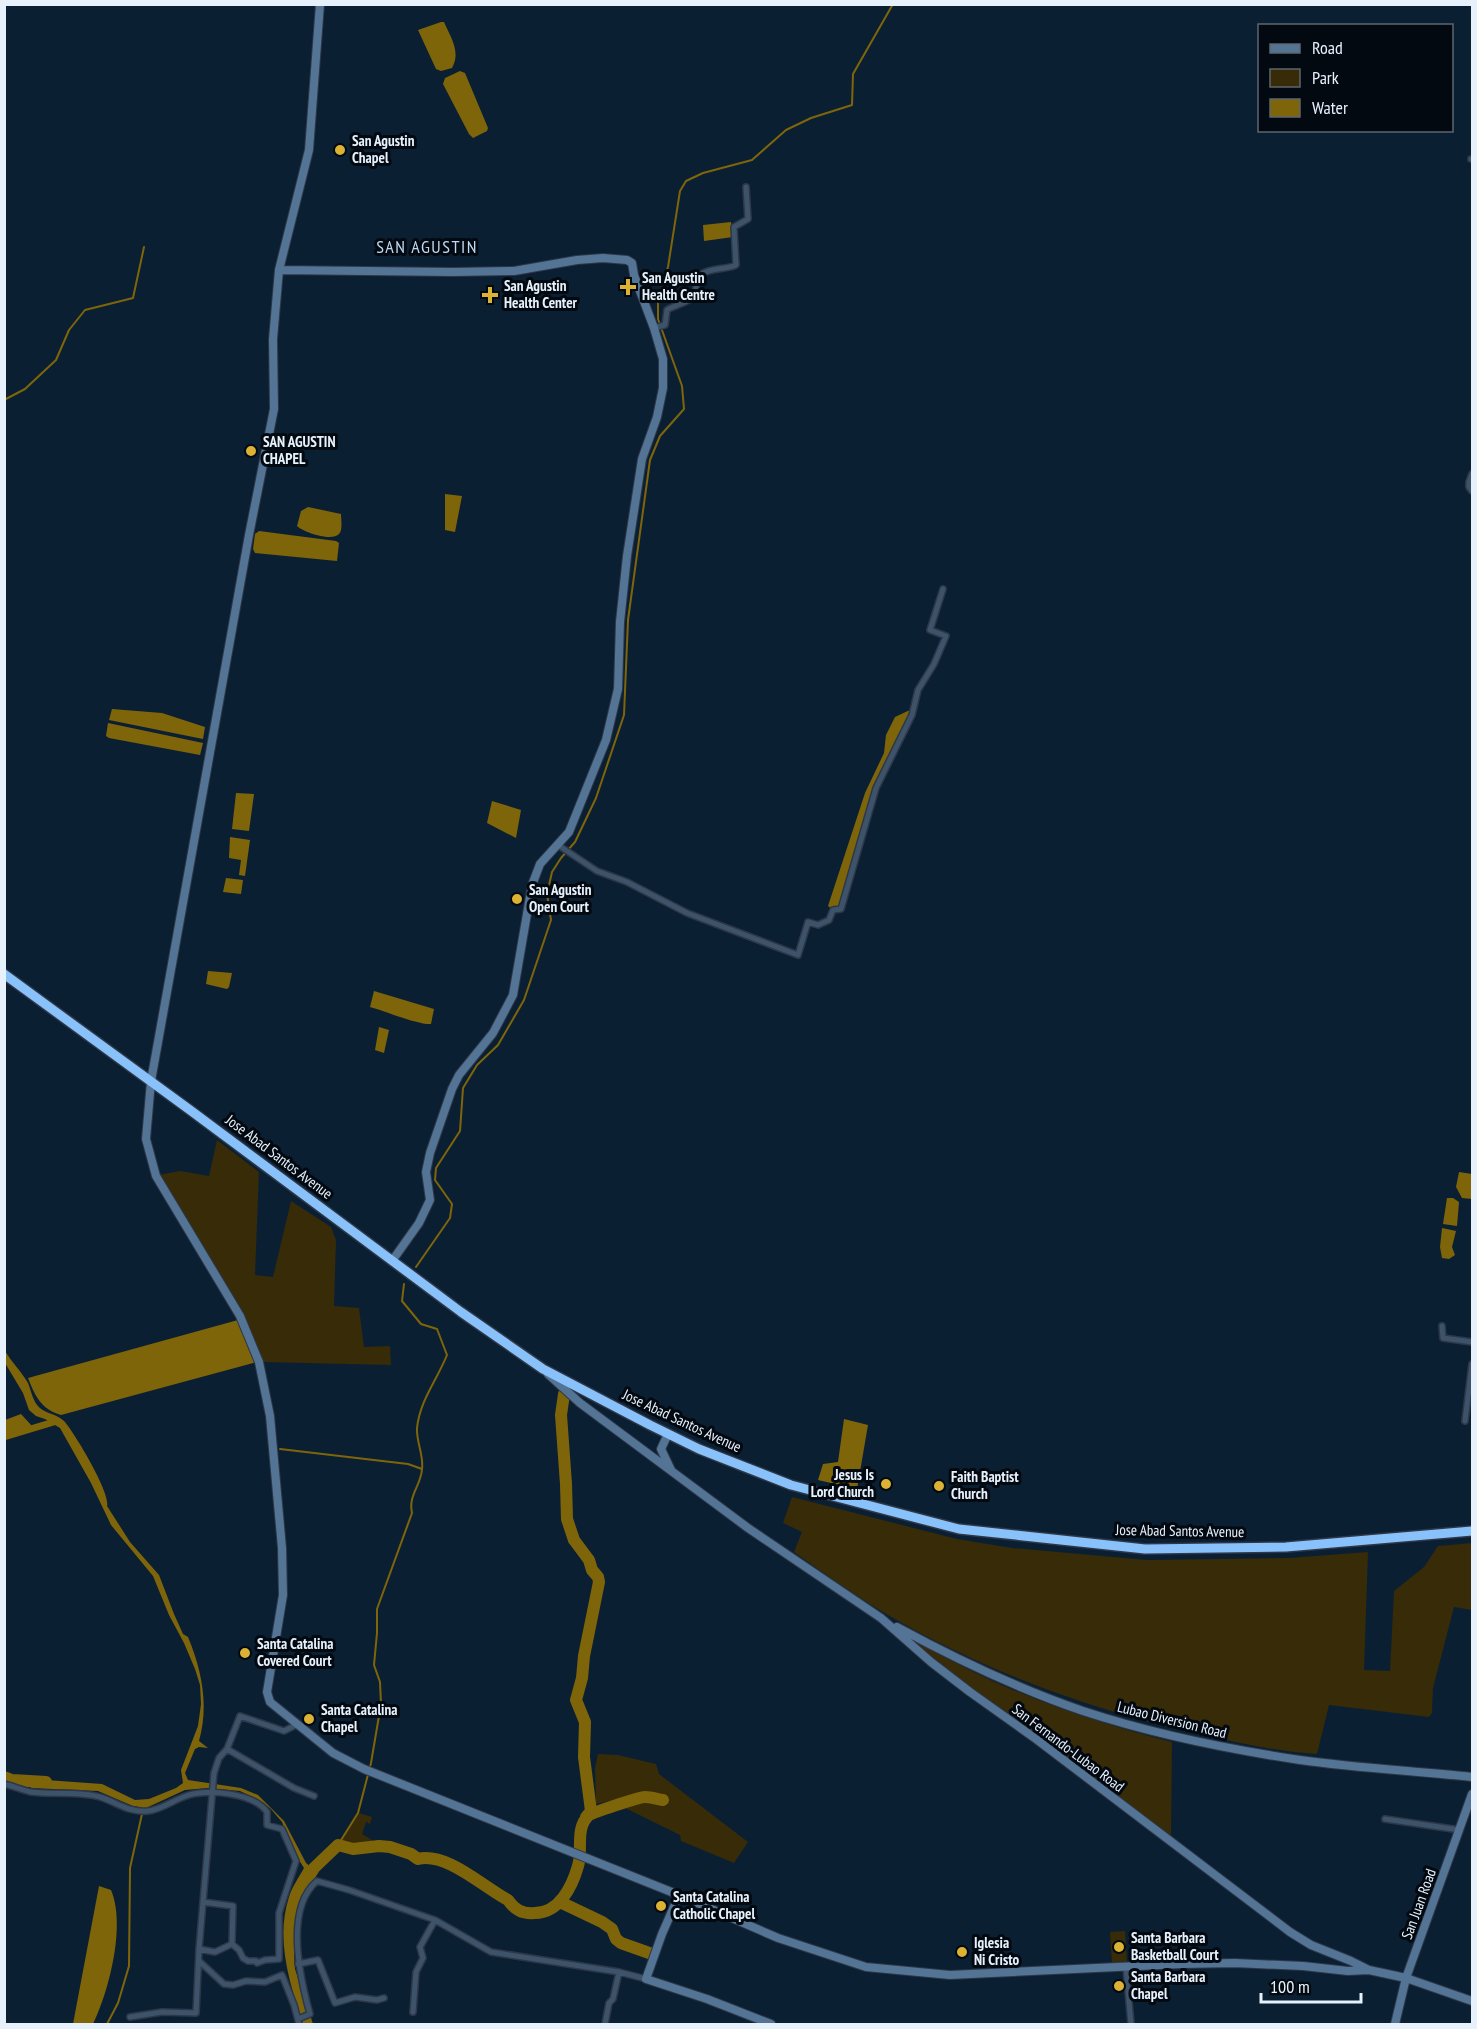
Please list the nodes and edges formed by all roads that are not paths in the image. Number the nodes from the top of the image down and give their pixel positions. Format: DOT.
graph roads {
  1 [pos="320,4"];
  2 [pos="746,187"];
  3 [pos="279,270"];
  4 [pos="654,327"];
  5 [pos="1473,474"];
  6 [pos="1473,491"];
  7 [pos="943,590"];
  8 [pos="560,846"];
  9 [pos="4,975"];
  10 [pos="151,1081"];
  11 [pos="392,1261"];
  12 [pos="1442,1326"];
  13 [pos="1473,1342"];
  14 [pos="1473,1364"];
  15 [pos="543,1369"];
  16 [pos="1465,1421"];
  17 [pos="668,1434"];
  18 [pos="671,1471"];
  19 [pos="1473,1531"];
  20 [pos="885,1620"];
  21 [pos="296,1725"];
  22 [pos="227,1749"];
  23 [pos="1473,1777"];
  24 [pos="4,1784"];
  25 [pos="212,1791"];
  26 [pos="1473,1794"];
  27 [pos="314,1796"];
  28 [pos="1385,1819"];
  29 [pos="1460,1830"];
  30 [pos="679,1895"];
  31 [pos="203,1902"];
  32 [pos="435,1920"];
  33 [pos="232,1944"];
  34 [pos="199,1949"];
  35 [pos="199,1961"];
  36 [pos="298,1964"];
  37 [pos="1126,1968"];
  38 [pos="1369,1970"];
  39 [pos="619,1972"];
  40 [pos="1406,1977"];
  41 [pos="646,1979"];
  42 [pos="384,1998"];
  43 [pos="1473,2001"];
  44 [pos="413,2012"];
  45 [pos="130,2017"];
  46 [pos="299,2021"];
  47 [pos="605,2025"];
  48 [pos="771,2025"];
  49 [pos="1131,2025"];
  50 [pos="1395,2025"];
  1 -- 3 [label="street"];
  2 -- 4 [label="street"];
  3 -- 4 [label="street"];
  3 -- 10 [label="street"];
  4 -- 8 [label="street"];
  5 -- 6 [label="street"];
  7 -- 8 [label="street"];
  8 -- 11 [label="street"];
  9 -- 10 [label="highway, Jose Abad Santos Avenue"];
  10 -- 11 [label="highway, Jose Abad Santos Avenue"];
  10 -- 21 [label="street"];
  11 -- 15 [label="highway, Jose Abad Santos Avenue"];
  12 -- 13 [label="street"];
  14 -- 16 [label="street"];
  15 -- 17 [label="highway, Jose Abad Santos Avenue"];
  15 -- 18 [label="street, San Fernando-Lubao Road"];
  17 -- 18 [label="street"];
  17 -- 19 [label="highway, Jose Abad Santos Avenue"];
  18 -- 20 [label="street, San Fernando-Lubao Road"];
  20 -- 23 [label="street, Lubao Diversion Road"];
  20 -- 38 [label="street, San Fernando-Lubao Road"];
  21 -- 22 [label="street"];
  21 -- 30 [label="street"];
  22 -- 25 [label="street"];
  22 -- 27 [label="street"];
  24 -- 25 [label="street"];
  25 -- 31 [label="street"];
  25 -- 33 [label="street"];
  26 -- 29 [label="street, San Juan Road"];
  28 -- 29 [label="street"];
  29 -- 40 [label="street, San Juan Road"];
  30 -- 37 [label="street"];
  30 -- 41 [label="street"];
  31 -- 33 [label="street"];
  31 -- 34 [label="street"];
  32 -- 36 [label="street"];
  32 -- 39 [label="street"];
  32 -- 44 [label="street"];
  33 -- 34 [label="street"];
  34 -- 35 [label="street"];
  35 -- 45 [label="street"];
  35 -- 46 [label="street"];
  36 -- 42 [label="street"];
  36 -- 46 [label="street"];
  37 -- 38 [label="street"];
  37 -- 49 [label="street"];
  38 -- 40 [label="street, San Fernando-Lubao Road"];
  39 -- 41 [label="street"];
  39 -- 47 [label="street"];
  40 -- 43 [label="street, San Fernando-Lubao Road"];
  40 -- 50 [label="street, San Juan Road"];
  41 -- 48 [label="street"];
}
